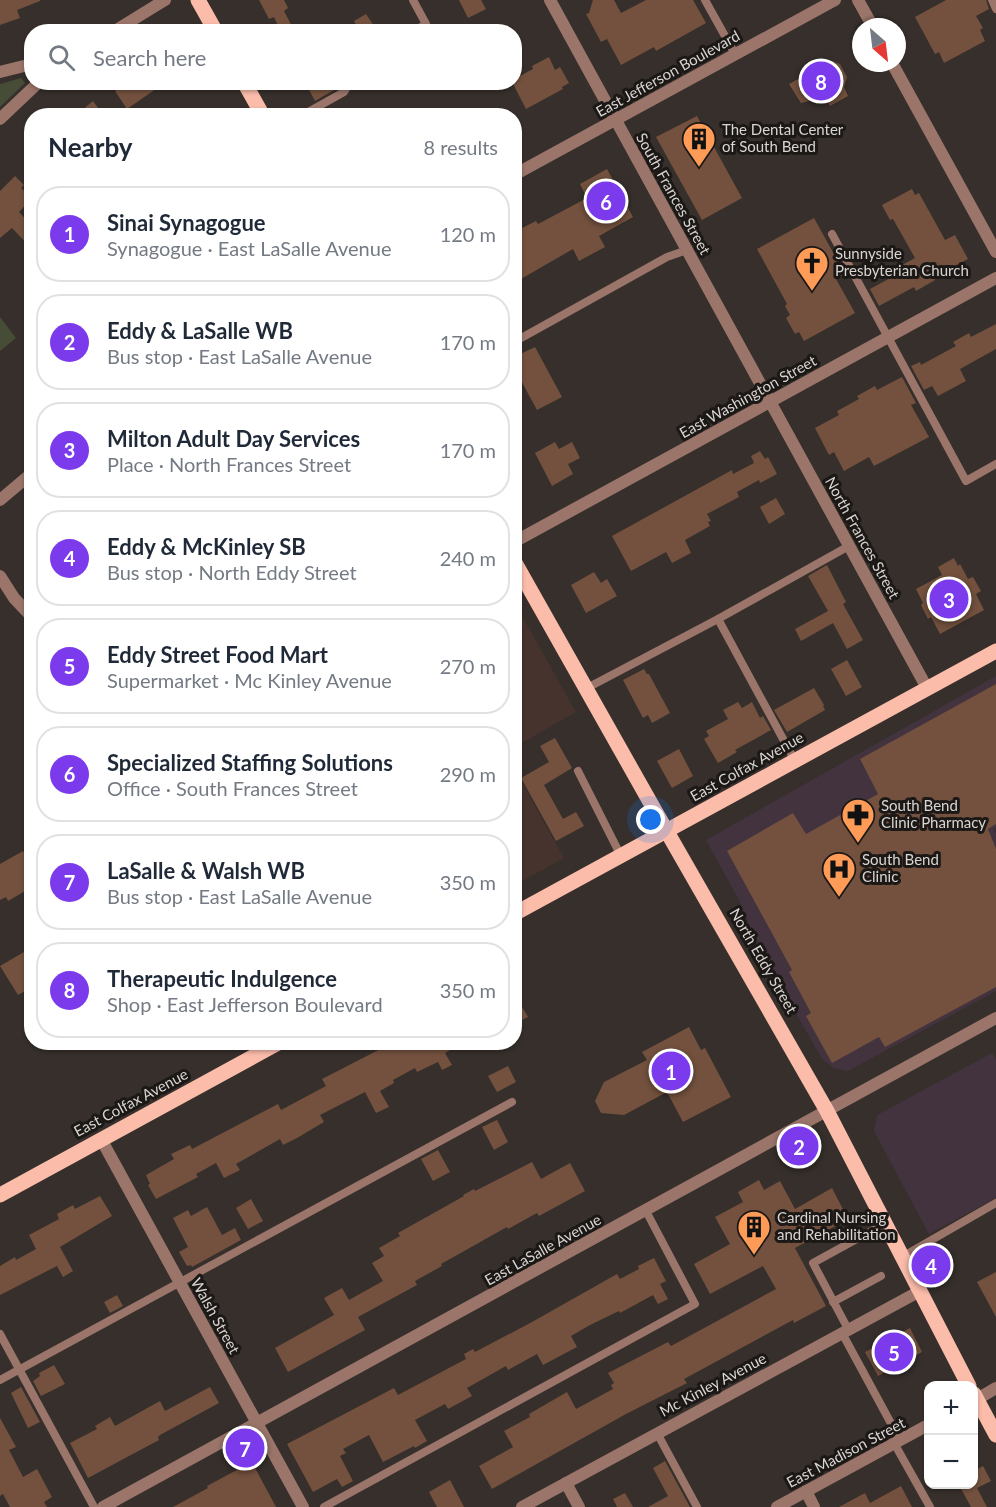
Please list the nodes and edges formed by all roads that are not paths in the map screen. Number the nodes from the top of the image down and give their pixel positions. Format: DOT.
graph roads {
  1 [pos="165,0"];
  2 [pos="198,0"];
  3 [pos="413,0"];
  4 [pos="550,0"];
  5 [pos="705,0"];
  6 [pos="835,0"];
  7 [pos="858,0"];
  8 [pos="992,0"];
  9 [pos="996,9"];
  10 [pos="868,18"];
  11 [pos="125,24"];
  12 [pos="212,24"];
  13 [pos="426,24"];
  14 [pos="735,54"];
  15 [pos="24,66"];
  16 [pos="0,72"];
  17 [pos="897,72"];
  18 [pos="31,90"];
  19 [pos="248,90"];
  20 [pos="345,90"];
  21 [pos="259,108"];
  22 [pos="315,108"];
  23 [pos="0,119"];
  24 [pos="616,120"];
  25 [pos="522,171"];
  26 [pos="832,234"];
  27 [pos="687,250"];
  28 [pos="996,252"];
  29 [pos="996,278"];
  30 [pos="522,338"];
  31 [pos="888,338"];
  32 [pos="770,403"];
  33 [pos="996,464"];
  34 [pos="24,480"];
  35 [pos="0,500"];
  36 [pos="522,538"];
  37 [pos="849,546"];
  38 [pos="522,575"];
  39 [pos="0,576"];
  40 [pos="24,609"];
  41 [pos="718,619"];
  42 [pos="996,651"];
  43 [pos="587,688"];
  44 [pos="927,688"];
  45 [pos="795,761"];
  46 [pos="578,771"];
  47 [pos="666,832"];
  48 [pos="621,856"];
  49 [pos="522,910"];
  50 [pos="996,1018"];
  51 [pos="264,1050"];
  52 [pos="512,1102"];
  53 [pos="827,1111"];
  54 [pos="101,1139"];
  55 [pos="0,1195"];
  56 [pos="996,1203"];
  57 [pos="646,1211"];
  58 [pos="886,1223"];
  59 [pos="902,1257"];
  60 [pos="880,1276"];
  61 [pos="180,1284"];
  62 [pos="920,1291"];
  63 [pos="833,1302"];
  64 [pos="845,1331"];
  65 [pos="0,1334"];
  66 [pos="20,1370"];
  67 [pos="0,1380"];
  68 [pos="966,1381"];
  69 [pos="996,1388"];
  70 [pos="978,1393"];
  71 [pos="978,1404"];
  72 [pos="257,1423"];
  73 [pos="924,1427"];
  74 [pos="657,1433"];
  75 [pos="996,1435"];
  76 [pos="897,1442"];
  77 [pos="566,1483"];
  78 [pos="806,1491"];
  79 [pos="94,1507"];
  80 [pos="103,1507"];
  81 [pos="303,1507"];
  82 [pos="324,1507"];
  83 [pos="522,1507"];
  84 [pos="579,1507"];
  85 [pos="697,1507"];
  86 [pos="777,1507"];
  87 [pos="814,1507"];
  88 [pos="930,1507"];
  1 -- 11 [label="street"];
  2 -- 12 [label="main road"];
  3 -- 13 [label="lane"];
  4 -- 24 [label="street, South Frances Street"];
  5 -- 14 [label="lane"];
  6 -- 14 [label="street, East Jefferson Boulevard"];
  7 -- 10 [label="street"];
  8 -- 9 [label="lane"];
  14 -- 24 [label="street, East Jefferson Boulevard"];
  15 -- 16 [label="street"];
  17 -- 28 [label="street"];
  18 -- 23 [label="street"];
  19 -- 21 [label="main road"];
  20 -- 22 [label="lane"];
  24 -- 25 [label="street, East Jefferson Boulevard"];
  24 -- 27 [label="street, South Frances Street"];
  26 -- 31 [label="lane"];
  27 -- 30 [label="lane"];
  27 -- 32 [label="street, South Frances Street"];
  29 -- 31 [label="street, East Washington Street"];
  31 -- 32 [label="street, East Washington Street"];
  31 -- 33 [label="lane"];
  32 -- 36 [label="street, East Washington Street"];
  32 -- 37 [label="street, North Frances Street"];
  34 -- 35 [label="street"];
  37 -- 41 [label="lane"];
  37 -- 44 [label="street, North Frances Street"];
  38 -- 43 [label="main road, North Eddy Street"];
  39 -- 40 [label="street"];
  41 -- 43 [label="lane"];
  41 -- 45 [label="lane"];
  42 -- 44 [label="main road, East Colfax Avenue"];
  43 -- 47 [label="main road, North Eddy Street"];
  44 -- 45 [label="main road, East Colfax Avenue"];
  45 -- 47 [label="main road, East Colfax Avenue"];
  46 -- 48 [label="lane"];
  47 -- 48 [label="main road, East Colfax Avenue"];
  47 -- 53 [label="main road, North Eddy Street"];
  48 -- 49 [label="main road, East Colfax Avenue"];
  50 -- 53 [label="street, East LaSalle Avenue"];
  51 -- 54 [label="main road, East Colfax Avenue"];
  52 -- 61 [label="lane"];
  53 -- 57 [label="street, East LaSalle Avenue"];
  53 -- 58 [label="main road, North Eddy Street"];
  54 -- 55 [label="main road, East Colfax Avenue"];
  54 -- 61 [label="street, Walsh Street"];
  56 -- 59 [label="lane"];
  57 -- 72 [label="street, East LaSalle Avenue"];
  57 -- 82 [label="lane"];
  58 -- 59 [label="main road, North Eddy Street"];
  58 -- 63 [label="lane"];
  59 -- 62 [label="main road, North Eddy Street"];
  60 -- 63 [label="lane"];
  61 -- 66 [label="lane"];
  61 -- 72 [label="street, Walsh Street"];
  62 -- 64 [label="street, Mc Kinley Avenue"];
  62 -- 68 [label="main road, North Eddy Street"];
  63 -- 64 [label="lane"];
  64 -- 74 [label="street, Mc Kinley Avenue"];
  64 -- 76 [label="lane"];
  65 -- 66 [label="lane"];
  66 -- 67 [label="lane"];
  66 -- 79 [label="lane"];
  69 -- 70 [label="street"];
  71 -- 75 [label="main road, North Eddy Street"];
  72 -- 80 [label="street, East LaSalle Avenue"];
  72 -- 81 [label="street, Walsh Street"];
  73 -- 76 [label="street, East Madison Street"];
  74 -- 77 [label="street, Mc Kinley Avenue"];
  74 -- 85 [label="lane"];
  76 -- 78 [label="street, East Madison Street"];
  76 -- 88 [label="lane"];
  77 -- 83 [label="street, Mc Kinley Avenue"];
  77 -- 84 [label="street"];
  78 -- 86 [label="street, East Madison Street"];
  78 -- 87 [label="street"];
}
